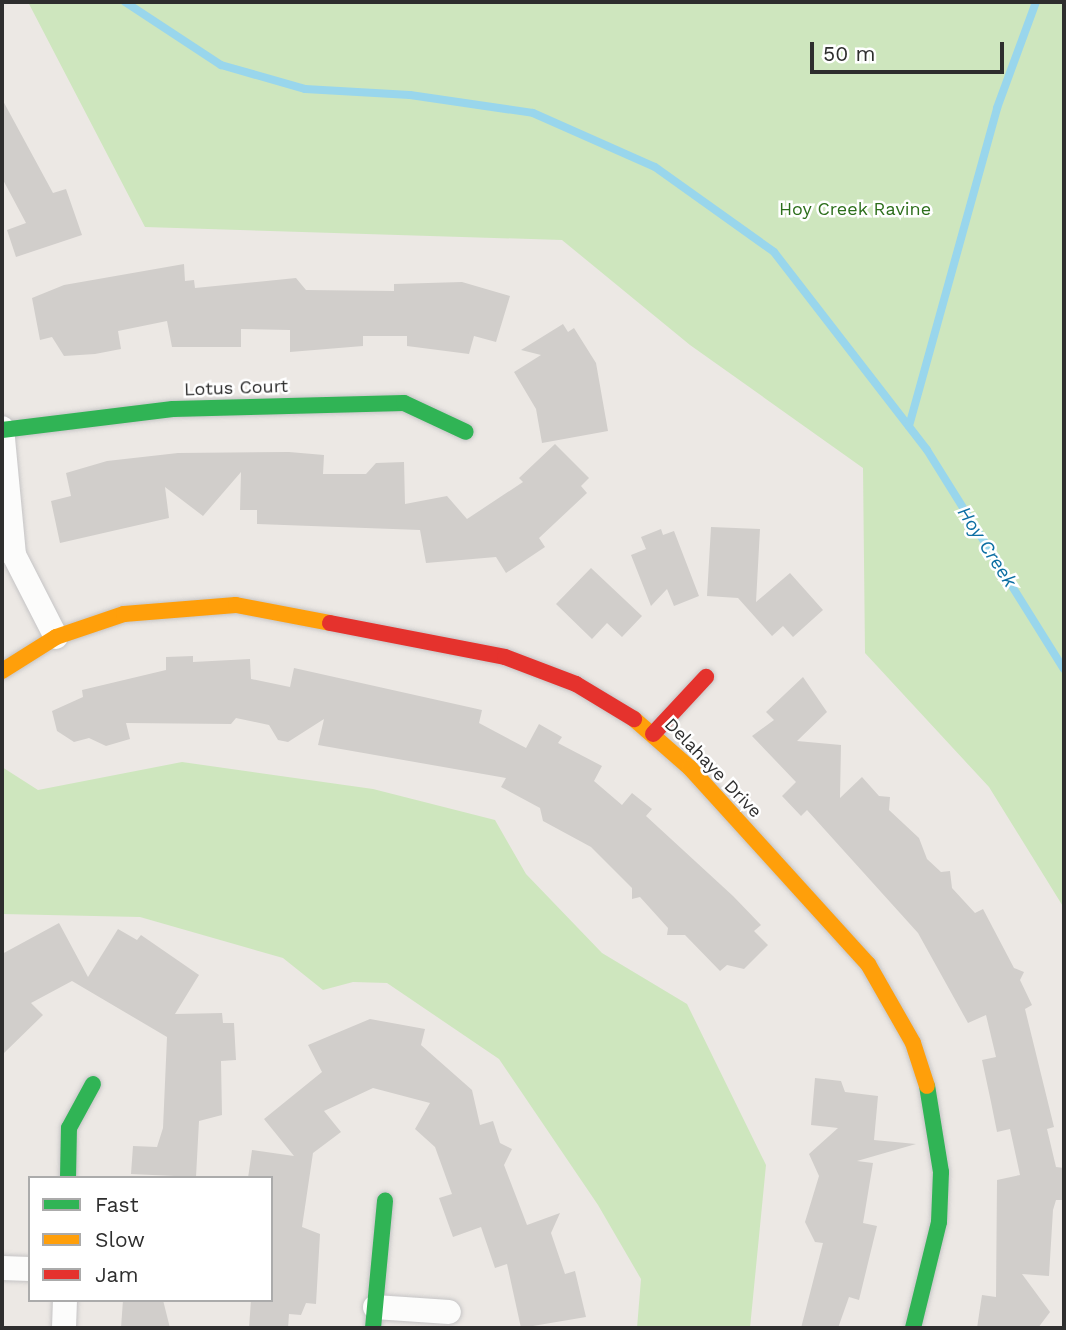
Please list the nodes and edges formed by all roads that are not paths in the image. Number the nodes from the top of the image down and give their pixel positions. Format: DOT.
graph roads {
  1 [pos="2,429"];
  2 [pos="466,432"];
  3 [pos="56,637"];
  4 [pos="2,671"];
  5 [pos="706,677"];
  6 [pos="653,734"];
  7 [pos="93,1084"];
  8 [pos="68,1176"];
  9 [pos="384,1201"];
  10 [pos="2,1268"];
  11 [pos="28,1269"];
  12 [pos="65,1302"];
  13 [pos="449,1312"];
  14 [pos="374,1318"];
  15 [pos="64,1328"];
  16 [pos="913,1328"];
  1 -- 2 [label="street, Lotus Court"];
  1 -- 3 [label="street"];
  3 -- 4 [label="street, Delahaye Drive"];
  3 -- 6 [label="street, Delahaye Drive"];
  5 -- 6 [label="street"];
  6 -- 16 [label="street, Delahaye Drive"];
  7 -- 8 [label="street"];
  9 -- 14 [label="street"];
  10 -- 11 [label="street"];
  12 -- 15 [label="street"];
  13 -- 14 [label="street"];
}
